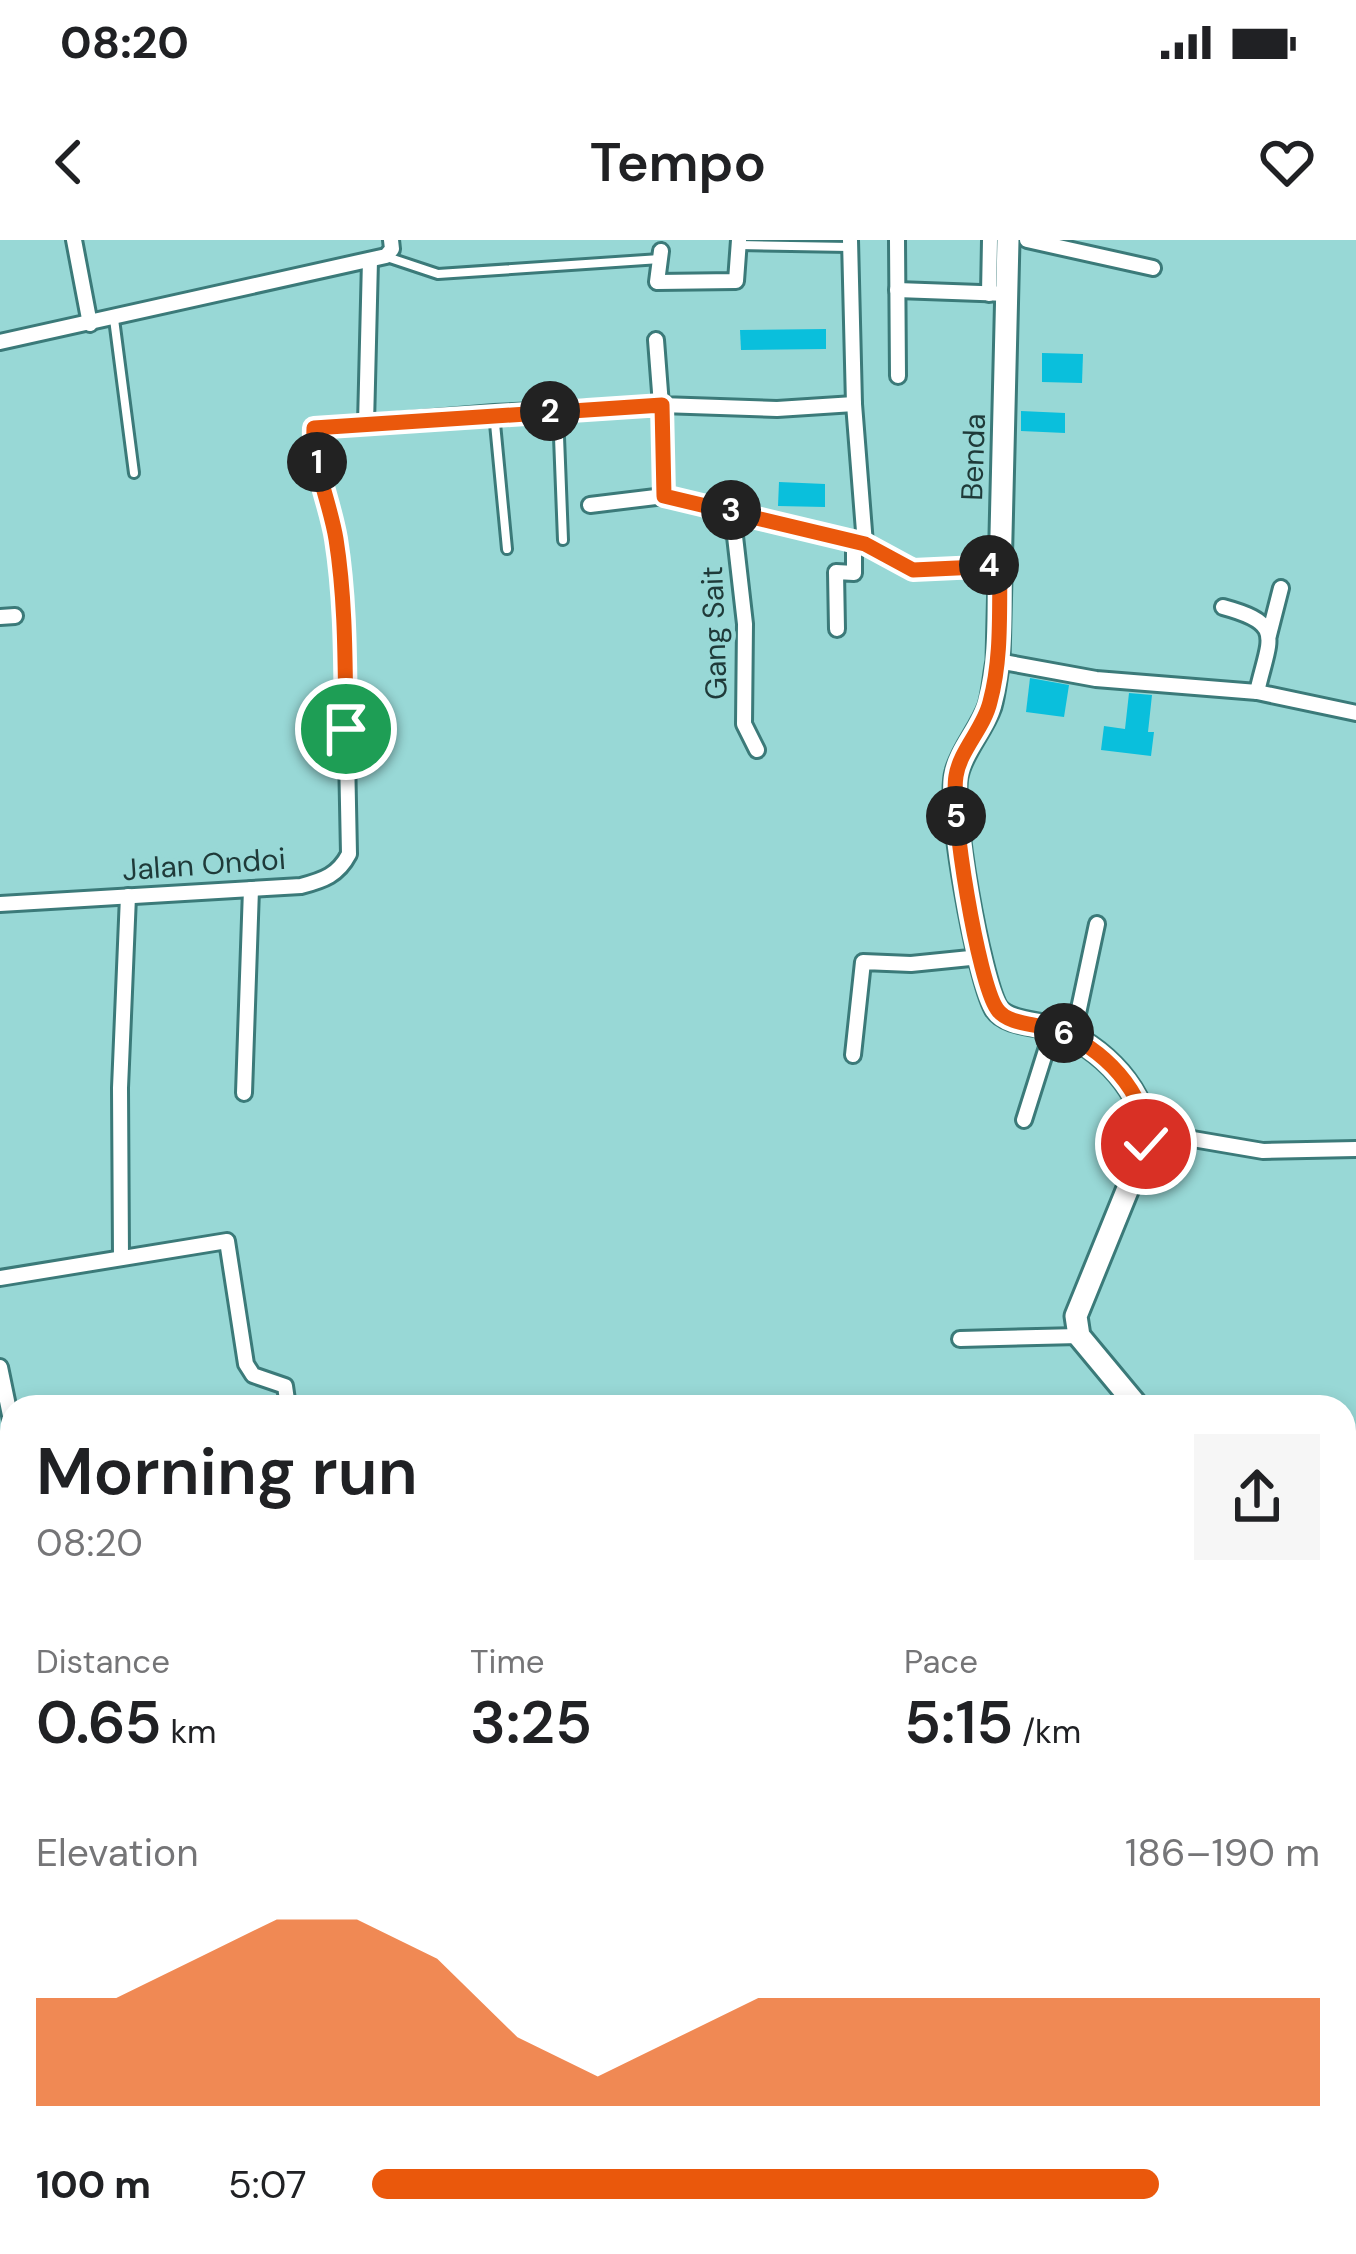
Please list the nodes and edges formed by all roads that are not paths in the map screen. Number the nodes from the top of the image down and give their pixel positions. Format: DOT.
graph roads {
  1 [pos="74,240"];
  2 [pos="391,240"];
  3 [pos="897,240"];
  4 [pos="990,240"];
  5 [pos="1007,240"];
  6 [pos="1027,240"];
  7 [pos="739,242"];
  8 [pos="850,243"];
  9 [pos="660,255"];
  10 [pos="378,258"];
  11 [pos="1153,268"];
  12 [pos="897,290"];
  13 [pos="999,294"];
  14 [pos="114,319"];
  15 [pos="90,324"];
  16 [pos="656,340"];
  17 [pos="0,342"];
  18 [pos="898,376"];
  19 [pos="854,404"];
  20 [pos="662,405"];
  21 [pos="559,411"];
  22 [pos="494,413"];
  23 [pos="366,424"];
  24 [pos="134,473"];
  25 [pos="664,496"];
  26 [pos="590,505"];
  27 [pos="732,510"];
  28 [pos="563,540"];
  29 [pos="860,543"];
  30 [pos="507,549"];
  31 [pos="1000,566"];
  32 [pos="1280,588"];
  33 [pos="1223,607"];
  34 [pos="837,629"];
  35 [pos="1268,638"];
  36 [pos="998,661"];
  37 [pos="1256,692"];
  38 [pos="1356,713"];
  39 [pos="758,750"];
  40 [pos="251,889"];
  41 [pos="128,896"];
  42 [pos="0,904"];
  43 [pos="1097,924"];
  44 [pos="980,957"];
  45 [pos="1063,1033"];
  46 [pos="853,1055"];
  47 [pos="244,1093"];
  48 [pos="1024,1120"];
  49 [pos="1147,1131"];
  50 [pos="1356,1149"];
  51 [pos="121,1258"];
  52 [pos="0,1278"];
  53 [pos="1079,1336"];
  54 [pos="960,1339"];
  55 [pos="287,1395"];
  56 [pos="1128,1395"];
  1 -- 15 [label="street"];
  2 -- 10 [label="street"];
  3 -- 12 [label="street"];
  4 -- 13 [label="street"];
  5 -- 13 [label="street, Benda"];
  6 -- 11 [label="street"];
  7 -- 8 [label="lane"];
  7 -- 9 [label="street"];
  8 -- 19 [label="street"];
  9 -- 10 [label="lane"];
  10 -- 14 [label="street"];
  10 -- 23 [label="street"];
  12 -- 13 [label="street"];
  12 -- 18 [label="street"];
  13 -- 31 [label="street, Benda"];
  14 -- 15 [label="street"];
  14 -- 24 [label="lane"];
  15 -- 17 [label="street"];
  16 -- 20 [label="street"];
  19 -- 20 [label="street"];
  19 -- 29 [label="street"];
  20 -- 21 [label="street"];
  20 -- 25 [label="street"];
  21 -- 22 [label="street"];
  21 -- 28 [label="lane"];
  22 -- 23 [label="street"];
  22 -- 30 [label="lane"];
  23 -- 40 [label="street, Jalan Ondoi"];
  25 -- 26 [label="street"];
  25 -- 27 [label="street"];
  27 -- 29 [label="street"];
  27 -- 39 [label="street, Gang Sait"];
  29 -- 31 [label="street"];
  29 -- 34 [label="street"];
  31 -- 36 [label="street, Benda"];
  32 -- 35 [label="street"];
  33 -- 35 [label="street"];
  35 -- 37 [label="street"];
  36 -- 37 [label="street"];
  36 -- 44 [label="street, Benda"];
  37 -- 38 [label="street"];
  40 -- 41 [label="street, Jalan Ondoi"];
  40 -- 47 [label="street"];
  41 -- 42 [label="street, Jalan Ondoi"];
  41 -- 51 [label="street"];
  43 -- 45 [label="street"];
  44 -- 45 [label="street, Benda"];
  44 -- 46 [label="street"];
  45 -- 48 [label="street"];
  45 -- 49 [label="street, Benda"];
  49 -- 50 [label="street"];
  49 -- 53 [label="street"];
  51 -- 52 [label="street"];
  51 -- 55 [label="street"];
  53 -- 54 [label="street"];
  53 -- 56 [label="street"];
}
